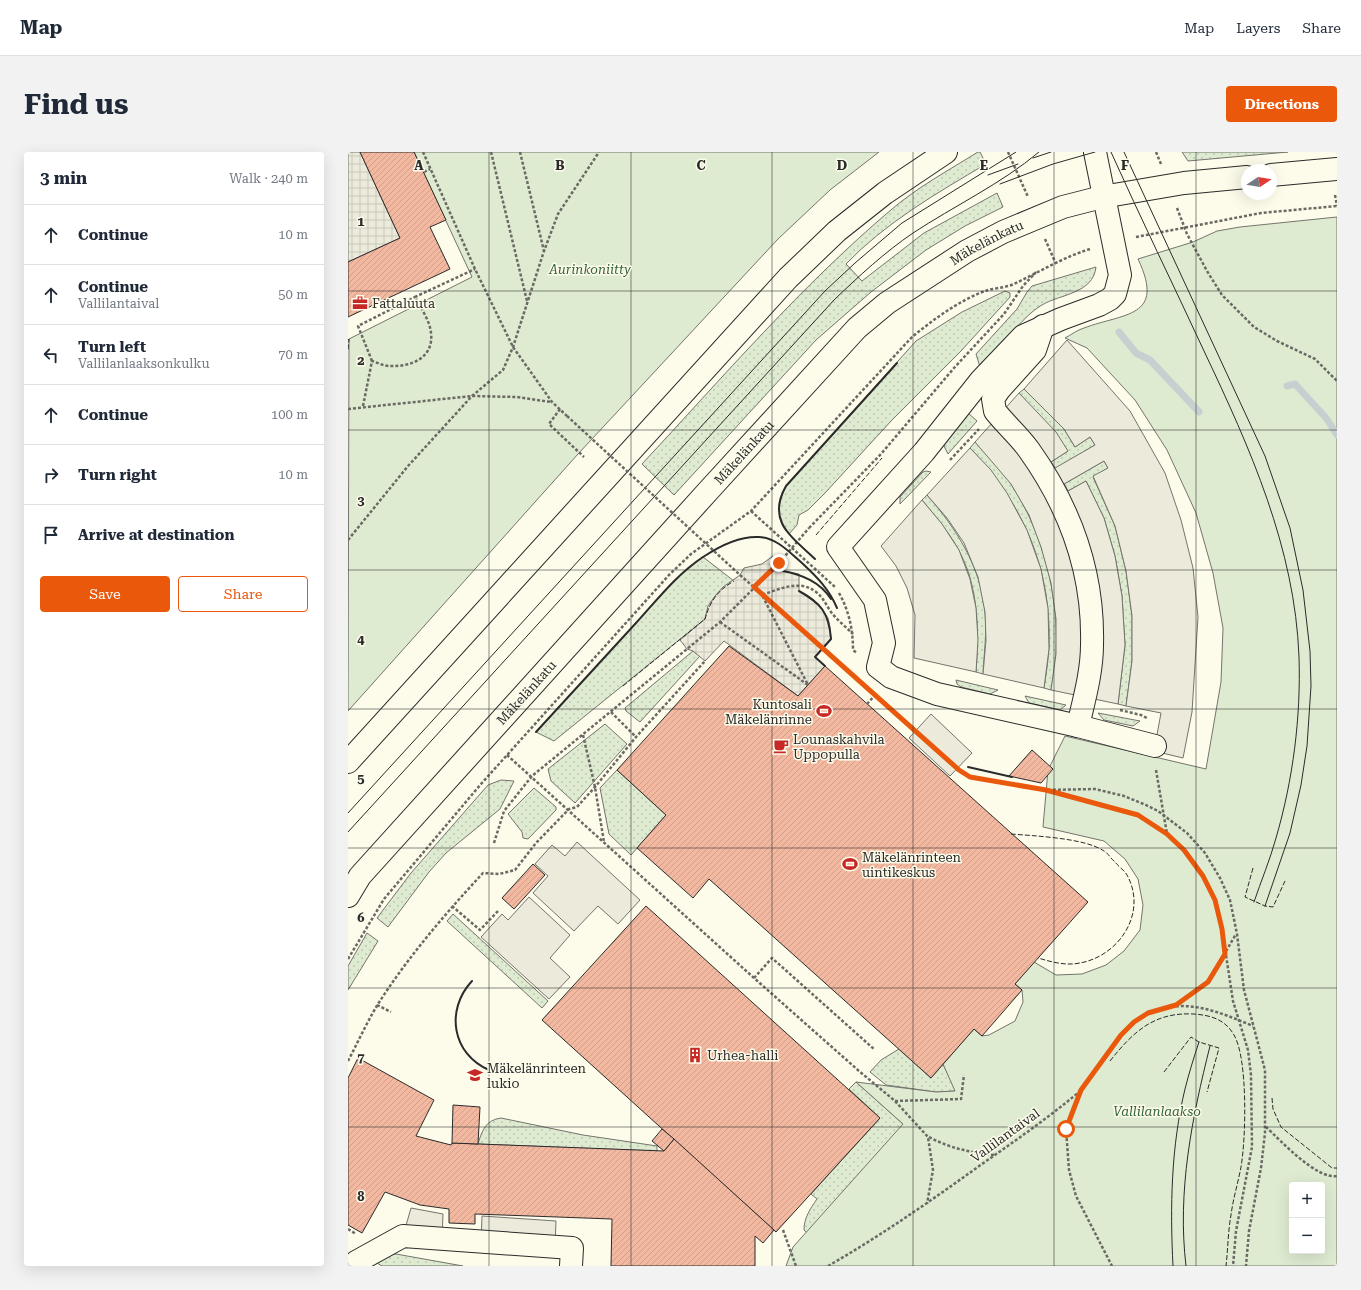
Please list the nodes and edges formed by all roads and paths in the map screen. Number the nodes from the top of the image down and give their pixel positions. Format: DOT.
graph roads {
  1 [pos="423,152"];
  2 [pos="490,152"];
  3 [pos="520,152"];
  4 [pos="599,152"];
  5 [pos="946,152"];
  6 [pos="1095,152"];
  7 [pos="430,169"];
  8 [pos="1337,170"];
  9 [pos="424,172"];
  10 [pos="1277,175"];
  11 [pos="1241,177"];
  12 [pos="1336,195"];
  13 [pos="1102,197"];
  14 [pos="1337,206"];
  15 [pos="1200,226"];
  16 [pos="1187,234"];
  17 [pos="544,251"];
  18 [pos="1056,264"];
  19 [pos="475,269"];
  20 [pos="1038,271"];
  21 [pos="415,297"];
  22 [pos="527,303"];
  23 [pos="1043,326"];
  24 [pos="513,347"];
  25 [pos="372,361"];
  26 [pos="1337,381"];
  27 [pos="472,396"];
  28 [pos="552,402"];
  29 [pos="363,406"];
  30 [pos="348,409"];
  31 [pos="560,409"];
  32 [pos="979,429"];
  33 [pos="584,457"];
  34 [pos="948,463"];
  35 [pos="751,510"];
  36 [pos="348,540"];
  37 [pos="754,587"];
  38 [pos="762,595"];
  39 [pos="720,622"];
  40 [pos="705,661"];
  41 [pos="891,676"];
  42 [pos="867,704"];
  43 [pos="611,712"];
  44 [pos="1078,726"];
  45 [pos="583,735"];
  46 [pos="636,737"];
  47 [pos="507,755"];
  48 [pos="1155,756"];
  49 [pos="348,762"];
  50 [pos="532,776"];
  51 [pos="595,787"];
  52 [pos="1046,790"];
  53 [pos="569,809"];
  54 [pos="1165,816"];
  55 [pos="1167,834"];
  56 [pos="604,842"];
  57 [pos="494,843"];
  58 [pos="348,896"];
  59 [pos="452,906"];
  60 [pos="498,911"];
  61 [pos="1237,934"];
  62 [pos="348,952"];
  63 [pos="352,954"];
  64 [pos="1225,954"];
  65 [pos="348,959"];
  66 [pos="754,978"];
  67 [pos="377,1005"];
  68 [pos="1176,1005"];
  69 [pos="391,1012"];
  70 [pos="1238,1020"];
  71 [pos="1253,1026"];
  72 [pos="875,1050"];
  73 [pos="348,1061"];
  74 [pos="964,1075"];
  75 [pos="1081,1090"];
  76 [pos="895,1101"];
  77 [pos="1266,1127"];
  78 [pos="928,1137"];
  79 [pos="995,1155"];
  80 [pos="1337,1176"];
  81 [pos="927,1204"];
  82 [pos="783,1230"];
  83 [pos="353,1266"];
  84 [pos="571,1266"];
  85 [pos="796,1266"];
  86 [pos="828,1266"];
  87 [pos="1112,1266"];
  88 [pos="1233,1266"];
  89 [pos="1246,1266"];
  1 -- 7 [label="path"];
  2 -- 22 [label="path"];
  3 -- 17 [label="path"];
  4 -- 17 [label="path"];
  5 -- 49 [label="main road"];
  6 -- 13 [label="main road"];
  7 -- 9 [label="path"];
  7 -- 19 [label="path"];
  8 -- 10 [label="main road"];
  11 -- 13 [label="main road, Mäkelänkatu"];
  12 -- 14 [label="path"];
  13 -- 23 [label="main road"];
  13 -- 58 [label="main road, Mäkelänkatu"];
  14 -- 15 [label="path"];
  16 -- 26 [label="path"];
  17 -- 22 [label="path"];
  18 -- 20 [label="path"];
  19 -- 21 [label="path"];
  19 -- 24 [label="path"];
  20 -- 35 [label="path"];
  20 -- 37 [label="path, bridge"];
  21 -- 25 [label="path"];
  21 -- 25 [label="path"];
  22 -- 24 [label="path"];
  23 -- 41 [label="main road"];
  23 -- 44 [label="main road"];
  24 -- 27 [label="path"];
  24 -- 28 [label="path"];
  25 -- 29 [label="path"];
  27 -- 28 [label="path"];
  27 -- 29 [label="path"];
  27 -- 36 [label="path"];
  28 -- 31 [label="path"];
  29 -- 30 [label="path"];
  31 -- 33 [label="path"];
  31 -- 37 [label="path, bridge"];
  32 -- 34 [label="path"];
  35 -- 38 [label="path"];
  35 -- 47 [label="path"];
  37 -- 38 [label="path"];
  37 -- 39 [label="path"];
  38 -- 39 [label="path"];
  38 -- 52 [label="path, bridge"];
  39 -- 43 [label="path"];
  40 -- 46 [label="path"];
  41 -- 42 [label="path"];
  41 -- 44 [label="main road"];
  43 -- 45 [label="path"];
  43 -- 46 [label="path"];
  44 -- 48 [label="main road"];
  45 -- 50 [label="path"];
  45 -- 51 [label="path"];
  46 -- 51 [label="path"];
  47 -- 50 [label="path"];
  47 -- 63 [label="path"];
  48 -- 54 [label="path"];
  50 -- 53 [label="path"];
  50 -- 57 [label="path"];
  51 -- 53 [label="path"];
  51 -- 56 [label="path"];
  52 -- 54 [label="path"];
  52 -- 55 [label="path"];
  53 -- 56 [label="path"];
  53 -- 59 [label="path"];
  54 -- 55 [label="path"];
  54 -- 61 [label="path"];
  55 -- 64 [label="path"];
  56 -- 66 [label="path"];
  59 -- 60 [label="path"];
  59 -- 67 [label="path"];
  61 -- 64 [label="path, Vallilantaival"];
  61 -- 71 [label="path"];
  62 -- 63 [label="path"];
  63 -- 65 [label="path"];
  64 -- 68 [label="path, Vallilantaival"];
  64 -- 70 [label="path"];
  66 -- 72 [label="path"];
  66 -- 76 [label="path"];
  67 -- 69 [label="path"];
  67 -- 73 [label="path"];
  68 -- 70 [label="path, Vallilantaival"];
  68 -- 75 [label="path, Vallilantaival"];
  70 -- 71 [label="path, Vallilantaival"];
  70 -- 88 [label="path"];
  71 -- 77 [label="path"];
  74 -- 76 [label="path"];
  75 -- 79 [label="path, Vallilantaival"];
  75 -- 87 [label="path"];
  76 -- 78 [label="path"];
  77 -- 80 [label="path"];
  77 -- 89 [label="path"];
  78 -- 79 [label="path"];
  78 -- 81 [label="path"];
  79 -- 81 [label="path, Vallilantaival"];
  81 -- 86 [label="path, Vallilantaival"];
  82 -- 85 [label="path"];
  83 -- 84 [label="main road"];
}
